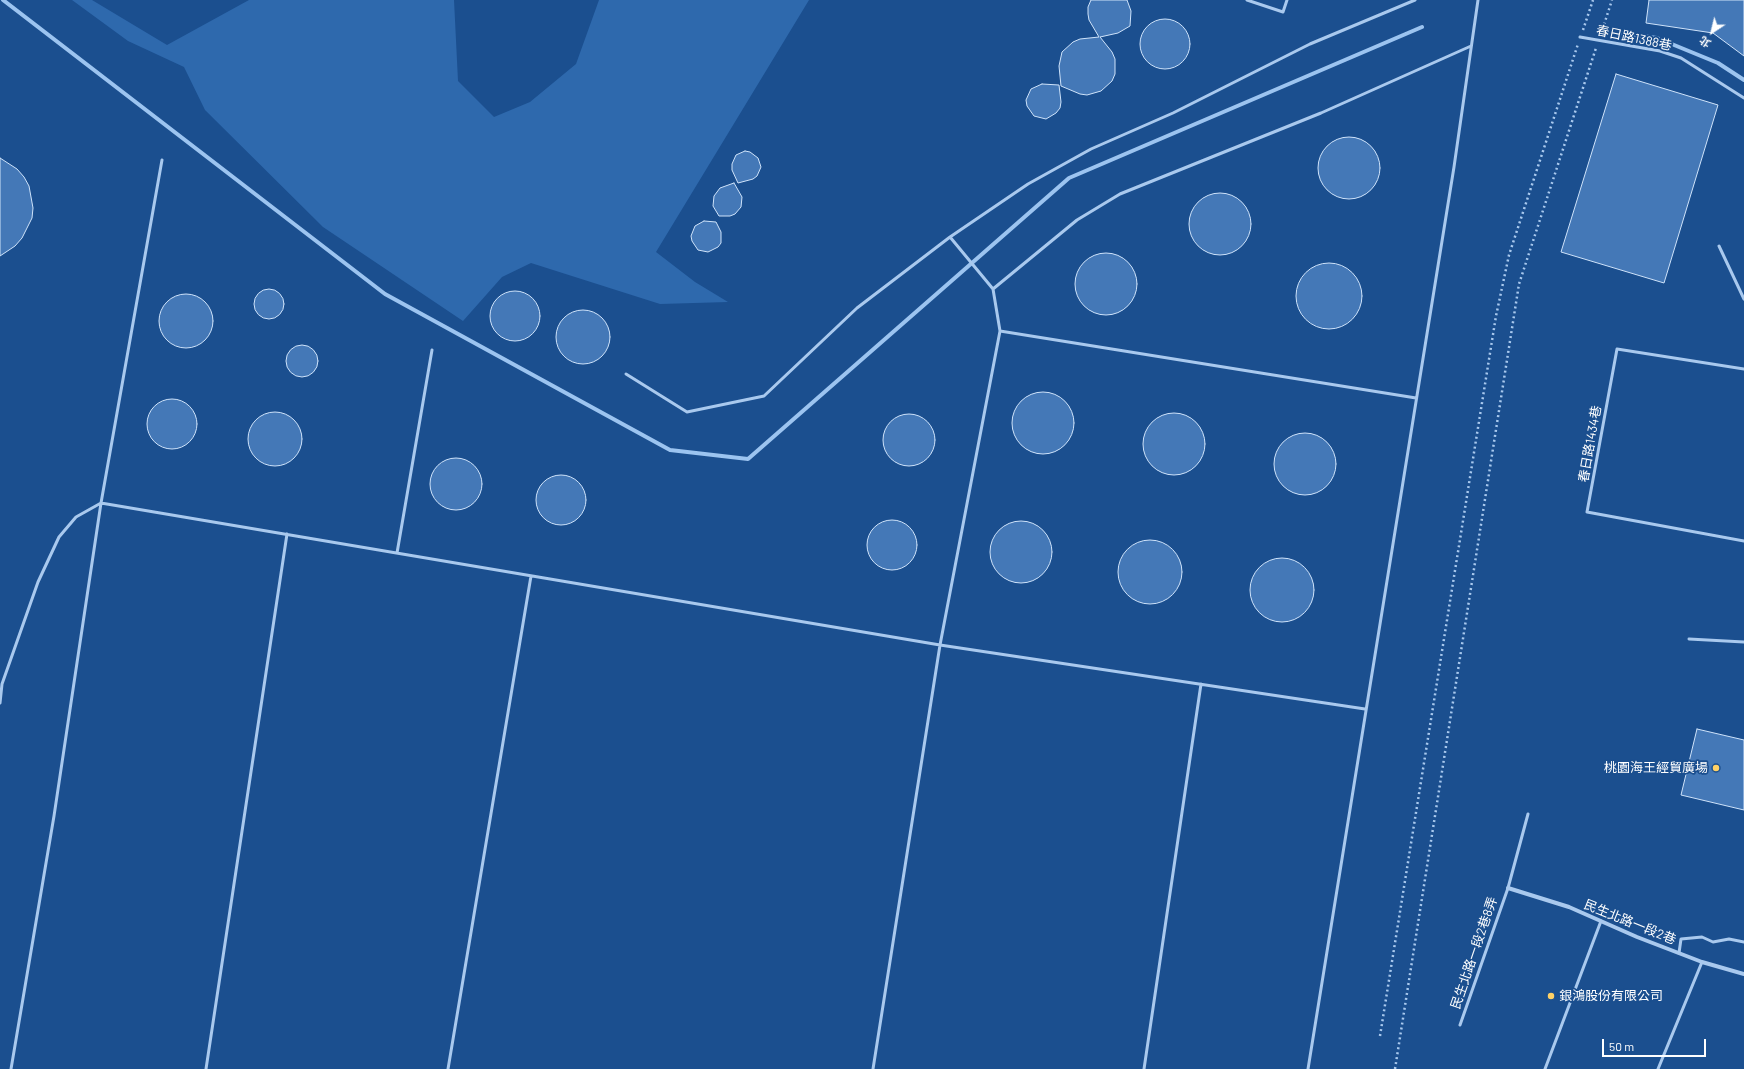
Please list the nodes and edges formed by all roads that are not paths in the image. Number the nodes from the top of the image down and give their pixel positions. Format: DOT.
graph roads {
  1 [pos="1247,0"];
  2 [pos="1287,0"];
  3 [pos="1415,0"];
  4 [pos="1478,0"];
  5 [pos="1580,37"];
  6 [pos="1472,46"];
  7 [pos="1744,98"];
  8 [pos="162,160"];
  9 [pos="950,237"];
  10 [pos="1719,246"];
  11 [pos="993,289"];
  12 [pos="1744,299"];
  13 [pos="1000,331"];
  14 [pos="432,350"];
  15 [pos="1744,370"];
  16 [pos="626,374"];
  17 [pos="1416,398"];
  18 [pos="101,503"];
  19 [pos="287,534"];
  20 [pos="1744,541"];
  21 [pos="397,553"];
  22 [pos="531,576"];
  23 [pos="1689,639"];
  24 [pos="1744,642"];
  25 [pos="940,645"];
  26 [pos="1201,684"];
  27 [pos="0,703"];
  28 [pos="1365,709"];
  29 [pos="1528,814"];
  30 [pos="1508,888"];
  31 [pos="1601,921"];
  32 [pos="1744,942"];
  33 [pos="1679,953"];
  34 [pos="1702,962"];
  35 [pos="1744,974"];
  36 [pos="1460,1025"];
  37 [pos="11,1069"];
  38 [pos="206,1069"];
  39 [pos="448,1069"];
  40 [pos="873,1069"];
  41 [pos="1144,1069"];
  42 [pos="1308,1069"];
  43 [pos="1545,1069"];
  44 [pos="1658,1069"];
  1 -- 2 [label="lane"];
  3 -- 9 [label="lane"];
  4 -- 6 [label="lane"];
  5 -- 7 [label="lane, 春日路1388巷"];
  6 -- 11 [label="lane"];
  6 -- 17 [label="lane"];
  8 -- 18 [label="lane"];
  9 -- 11 [label="lane"];
  9 -- 16 [label="lane"];
  10 -- 12 [label="lane"];
  11 -- 13 [label="lane"];
  13 -- 17 [label="lane"];
  13 -- 25 [label="lane"];
  14 -- 21 [label="lane"];
  15 -- 20 [label="lane, 春日路1434巷"];
  17 -- 28 [label="lane"];
  18 -- 19 [label="lane"];
  18 -- 27 [label="lane"];
  18 -- 37 [label="lane"];
  19 -- 21 [label="lane"];
  19 -- 38 [label="lane"];
  21 -- 22 [label="lane"];
  22 -- 25 [label="lane"];
  22 -- 39 [label="lane"];
  23 -- 24 [label="lane"];
  25 -- 26 [label="lane"];
  25 -- 40 [label="lane"];
  26 -- 28 [label="lane"];
  26 -- 41 [label="lane"];
  28 -- 42 [label="lane"];
  29 -- 30 [label="lane, 民生北路一段2巷8弄"];
  30 -- 31 [label="street, 民生北路一段2巷"];
  30 -- 36 [label="lane, 民生北路一段2巷8弄"];
  31 -- 33 [label="street, 民生北路一段2巷"];
  31 -- 43 [label="lane"];
  32 -- 33 [label="lane"];
  33 -- 34 [label="street, 民生北路一段2巷"];
  34 -- 35 [label="street, 民生北路一段2巷"];
  34 -- 44 [label="lane"];
}
